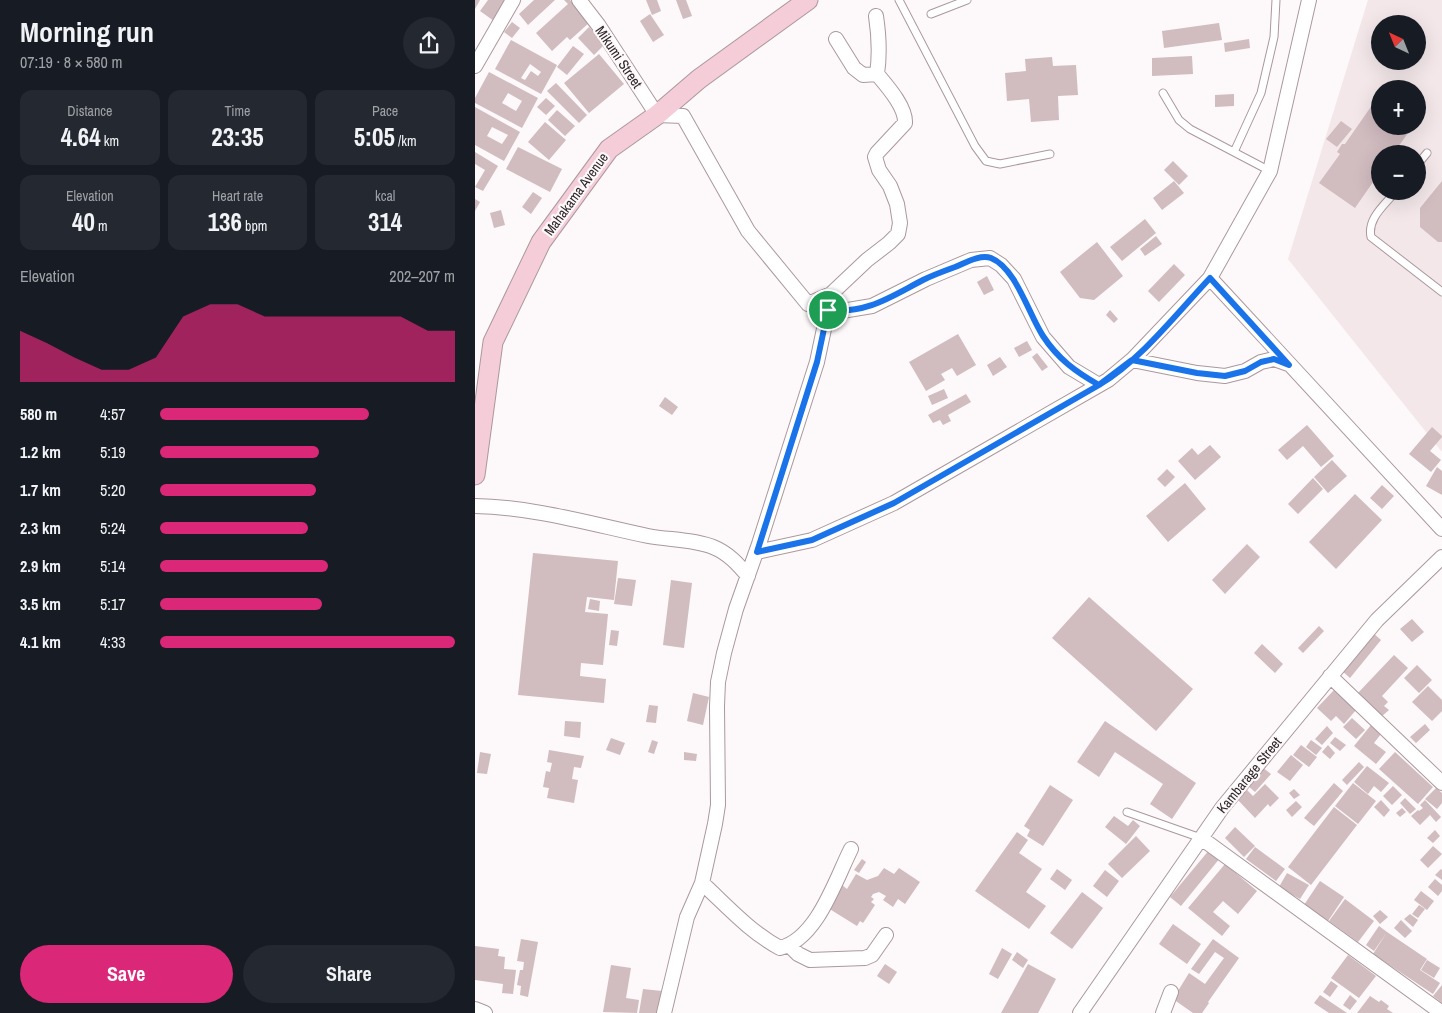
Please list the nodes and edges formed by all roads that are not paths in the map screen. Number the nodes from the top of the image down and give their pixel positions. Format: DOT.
graph roads {
  1 [pos="513,0"];
  2 [pos="579,0"];
  3 [pos="807,0"];
  4 [pos="899,0"];
  5 [pos="967,0"];
  6 [pos="1276,0"];
  7 [pos="1309,0"];
  8 [pos="931,14"];
  9 [pos="876,16"];
  10 [pos="836,39"];
  11 [pos="475,66"];
  12 [pos="877,74"];
  13 [pos="1163,93"];
  14 [pos="657,115"];
  15 [pos="1234,152"];
  16 [pos="1051,154"];
  17 [pos="1270,172"];
  18 [pos="1389,200"];
  19 [pos="1210,278"];
  20 [pos="1442,292"];
  21 [pos="808,304"];
  22 [pos="828,310"];
  23 [pos="1132,360"];
  24 [pos="1289,365"];
  25 [pos="1099,385"];
  26 [pos="475,475"];
  27 [pos="475,506"];
  28 [pos="1442,529"];
  29 [pos="757,552"];
  30 [pos="1439,564"];
  31 [pos="748,576"];
  32 [pos="1330,676"];
  33 [pos="1442,783"];
  34 [pos="1127,812"];
  35 [pos="1201,838"];
  36 [pos="851,849"];
  37 [pos="702,882"];
  38 [pos="886,936"];
  39 [pos="789,946"];
  40 [pos="1171,992"];
  41 [pos="475,1009"];
  42 [pos="485,1013"];
  43 [pos="663,1013"];
  44 [pos="1080,1013"];
  45 [pos="1163,1013"];
  46 [pos="1442,1013"];
  1 -- 11 [label="street"];
  2 -- 14 [label="street, Mikumi Street"];
  3 -- 14 [label="street, Mahakama Avenue"];
  4 -- 16 [label="lane"];
  5 -- 8 [label="lane"];
  6 -- 15 [label="lane"];
  7 -- 17 [label="street"];
  9 -- 12 [label="street"];
  10 -- 12 [label="street"];
  12 -- 21 [label="street"];
  13 -- 15 [label="lane"];
  14 -- 21 [label="street"];
  14 -- 26 [label="street, Mahakama Avenue"];
  15 -- 17 [label="lane"];
  17 -- 19 [label="street"];
  18 -- 20 [label="lane"];
  19 -- 23 [label="street"];
  19 -- 24 [label="street"];
  21 -- 22 [label="street"];
  22 -- 25 [label="street"];
  22 -- 29 [label="street"];
  23 -- 24 [label="street"];
  23 -- 25 [label="street"];
  24 -- 28 [label="street"];
  25 -- 29 [label="street"];
  27 -- 31 [label="street"];
  29 -- 31 [label="street"];
  30 -- 32 [label="street, Kambarage Street"];
  31 -- 37 [label="street"];
  32 -- 33 [label="street"];
  32 -- 35 [label="street, Kambarage Street"];
  34 -- 35 [label="lane"];
  35 -- 44 [label="street, Kambarage Street"];
  35 -- 46 [label="street"];
  36 -- 39 [label="street"];
  37 -- 39 [label="street"];
  37 -- 43 [label="street"];
  38 -- 39 [label="street"];
  40 -- 45 [label="street"];
  41 -- 42 [label="street"];
}
